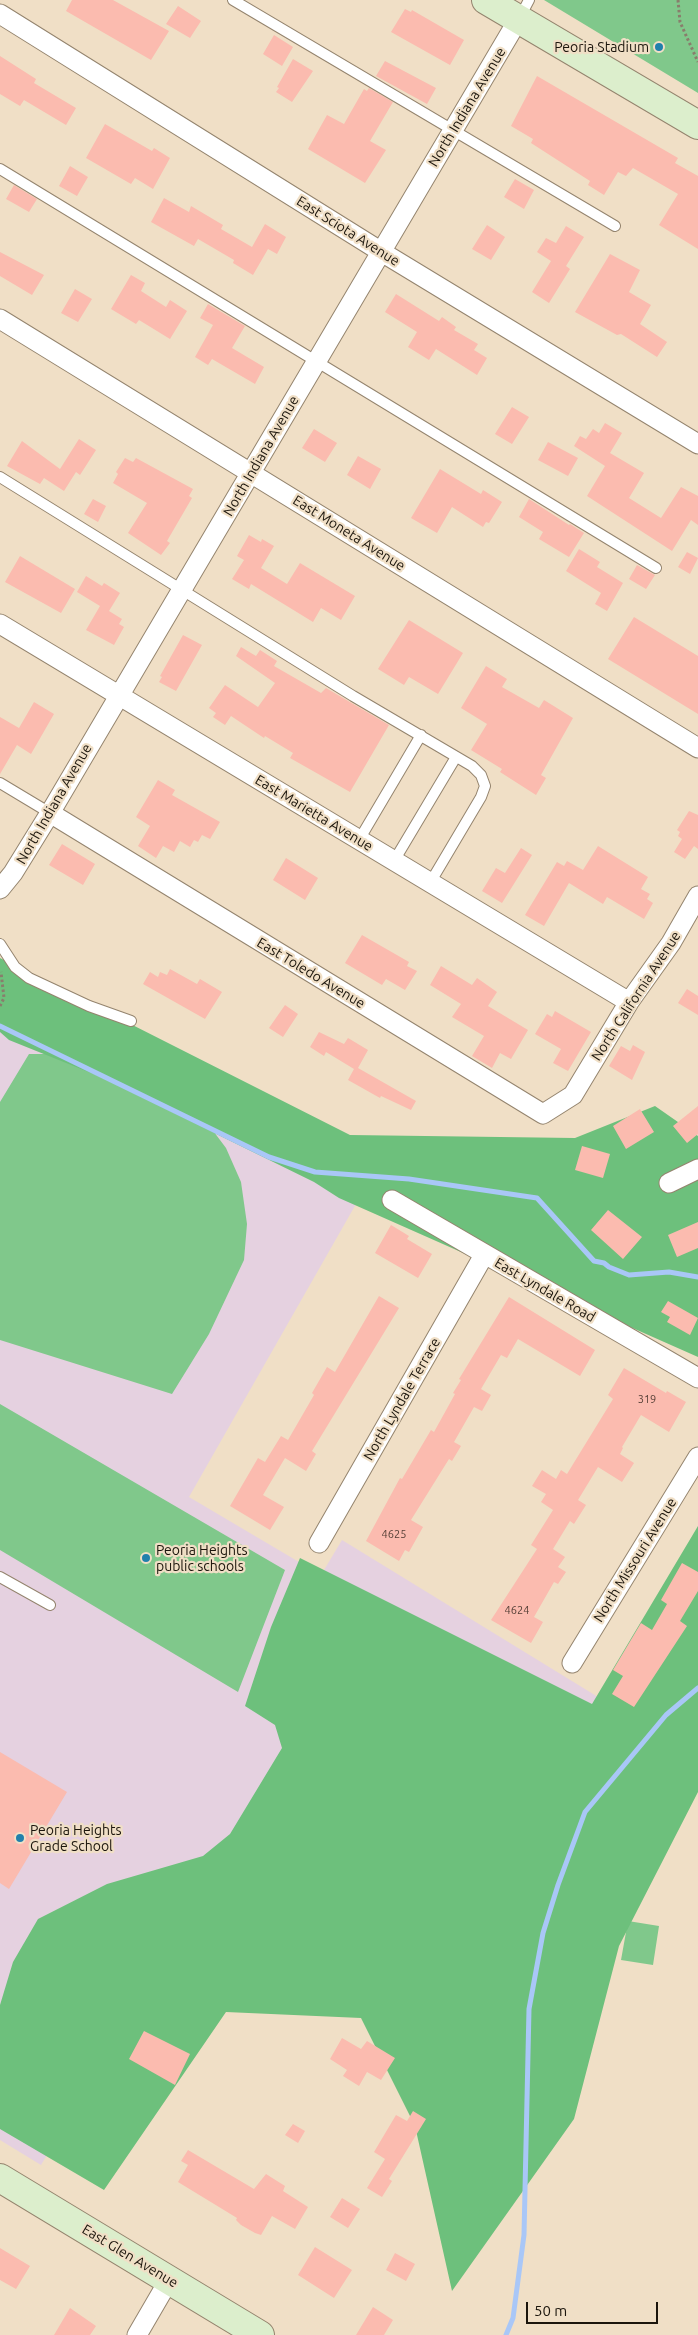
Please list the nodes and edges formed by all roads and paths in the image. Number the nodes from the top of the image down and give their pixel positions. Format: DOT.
graph roads {
  1 [pos="233,0"];
  2 [pos="486,0"];
  3 [pos="678,0"];
  4 [pos="524,10"];
  5 [pos="0,14"];
  6 [pos="698,62"];
  7 [pos="698,125"];
  8 [pos="453,132"];
  9 [pos="0,169"];
  10 [pos="615,226"];
  11 [pos="380,251"];
  12 [pos="0,319"];
  13 [pos="315,362"];
  14 [pos="698,444"];
  15 [pos="251,473"];
  16 [pos="0,477"];
  17 [pos="656,568"];
  18 [pos="182,589"];
  19 [pos="0,624"];
  20 [pos="118,695"];
  21 [pos="421,736"];
  22 [pos="698,748"];
  23 [pos="456,757"];
  24 [pos="0,783"];
  25 [pos="50,814"];
  26 [pos="359,840"];
  27 [pos="394,861"];
  28 [pos="430,882"];
  29 [pos="0,889"];
  30 [pos="698,896"];
  31 [pos="0,944"];
  32 [pos="0,964"];
  33 [pos="628,1002"];
  34 [pos="0,1006"];
  35 [pos="131,1021"];
  36 [pos="573,1095"];
  37 [pos="698,1169"];
  38 [pos="669,1184"];
  39 [pos="392,1200"];
  40 [pos="484,1255"];
  41 [pos="698,1378"];
  42 [pos="698,1457"];
  43 [pos="319,1543"];
  44 [pos="0,1577"];
  45 [pos="50,1605"];
  46 [pos="572,1662"];
  47 [pos="0,2178"];
  48 [pos="169,2280"];
  49 [pos="137,2335"];
  50 [pos="260,2335"];
  1 -- 8 [label="lane"];
  2 -- 4 [label="street"];
  3 -- 6 [label="path"];
  4 -- 7 [label="street"];
  4 -- 8 [label="street, North Indiana Avenue"];
  5 -- 11 [label="street, East Sciota Avenue"];
  8 -- 10 [label="lane"];
  8 -- 11 [label="street, North Indiana Avenue"];
  9 -- 13 [label="lane"];
  11 -- 13 [label="street, North Indiana Avenue"];
  11 -- 14 [label="street, East Sciota Avenue"];
  12 -- 15 [label="street, East Moneta Avenue"];
  13 -- 15 [label="street, North Indiana Avenue"];
  13 -- 17 [label="lane"];
  15 -- 18 [label="street, North Indiana Avenue"];
  15 -- 22 [label="street, East Moneta Avenue"];
  16 -- 18 [label="lane"];
  18 -- 20 [label="street, North Indiana Avenue"];
  18 -- 21 [label="lane"];
  19 -- 20 [label="street, East Marietta Avenue"];
  20 -- 25 [label="street, North Indiana Avenue"];
  20 -- 26 [label="street, East Marietta Avenue"];
  21 -- 23 [label="lane"];
  21 -- 26 [label="lane"];
  23 -- 27 [label="lane"];
  23 -- 28 [label="lane"];
  24 -- 25 [label="lane"];
  25 -- 29 [label="street, North Indiana Avenue"];
  25 -- 36 [label="street, East Toledo Avenue"];
  26 -- 27 [label="street, East Marietta Avenue"];
  27 -- 28 [label="street, East Marietta Avenue"];
  28 -- 33 [label="street, East Marietta Avenue"];
  30 -- 33 [label="street, North California Avenue"];
  31 -- 35 [label="lane"];
  32 -- 34 [label="path"];
  33 -- 36 [label="street, North California Avenue"];
  37 -- 38 [label="street"];
  39 -- 40 [label="street, East Lyndale Road"];
  40 -- 41 [label="street, East Lyndale Road"];
  40 -- 43 [label="street, North Lyndale Terrace"];
  42 -- 46 [label="street, North Missouri Avenue"];
  44 -- 45 [label="lane"];
  47 -- 48 [label="street, East Glen Avenue"];
  48 -- 49 [label="street"];
  48 -- 50 [label="street, East Glen Avenue"];
}
